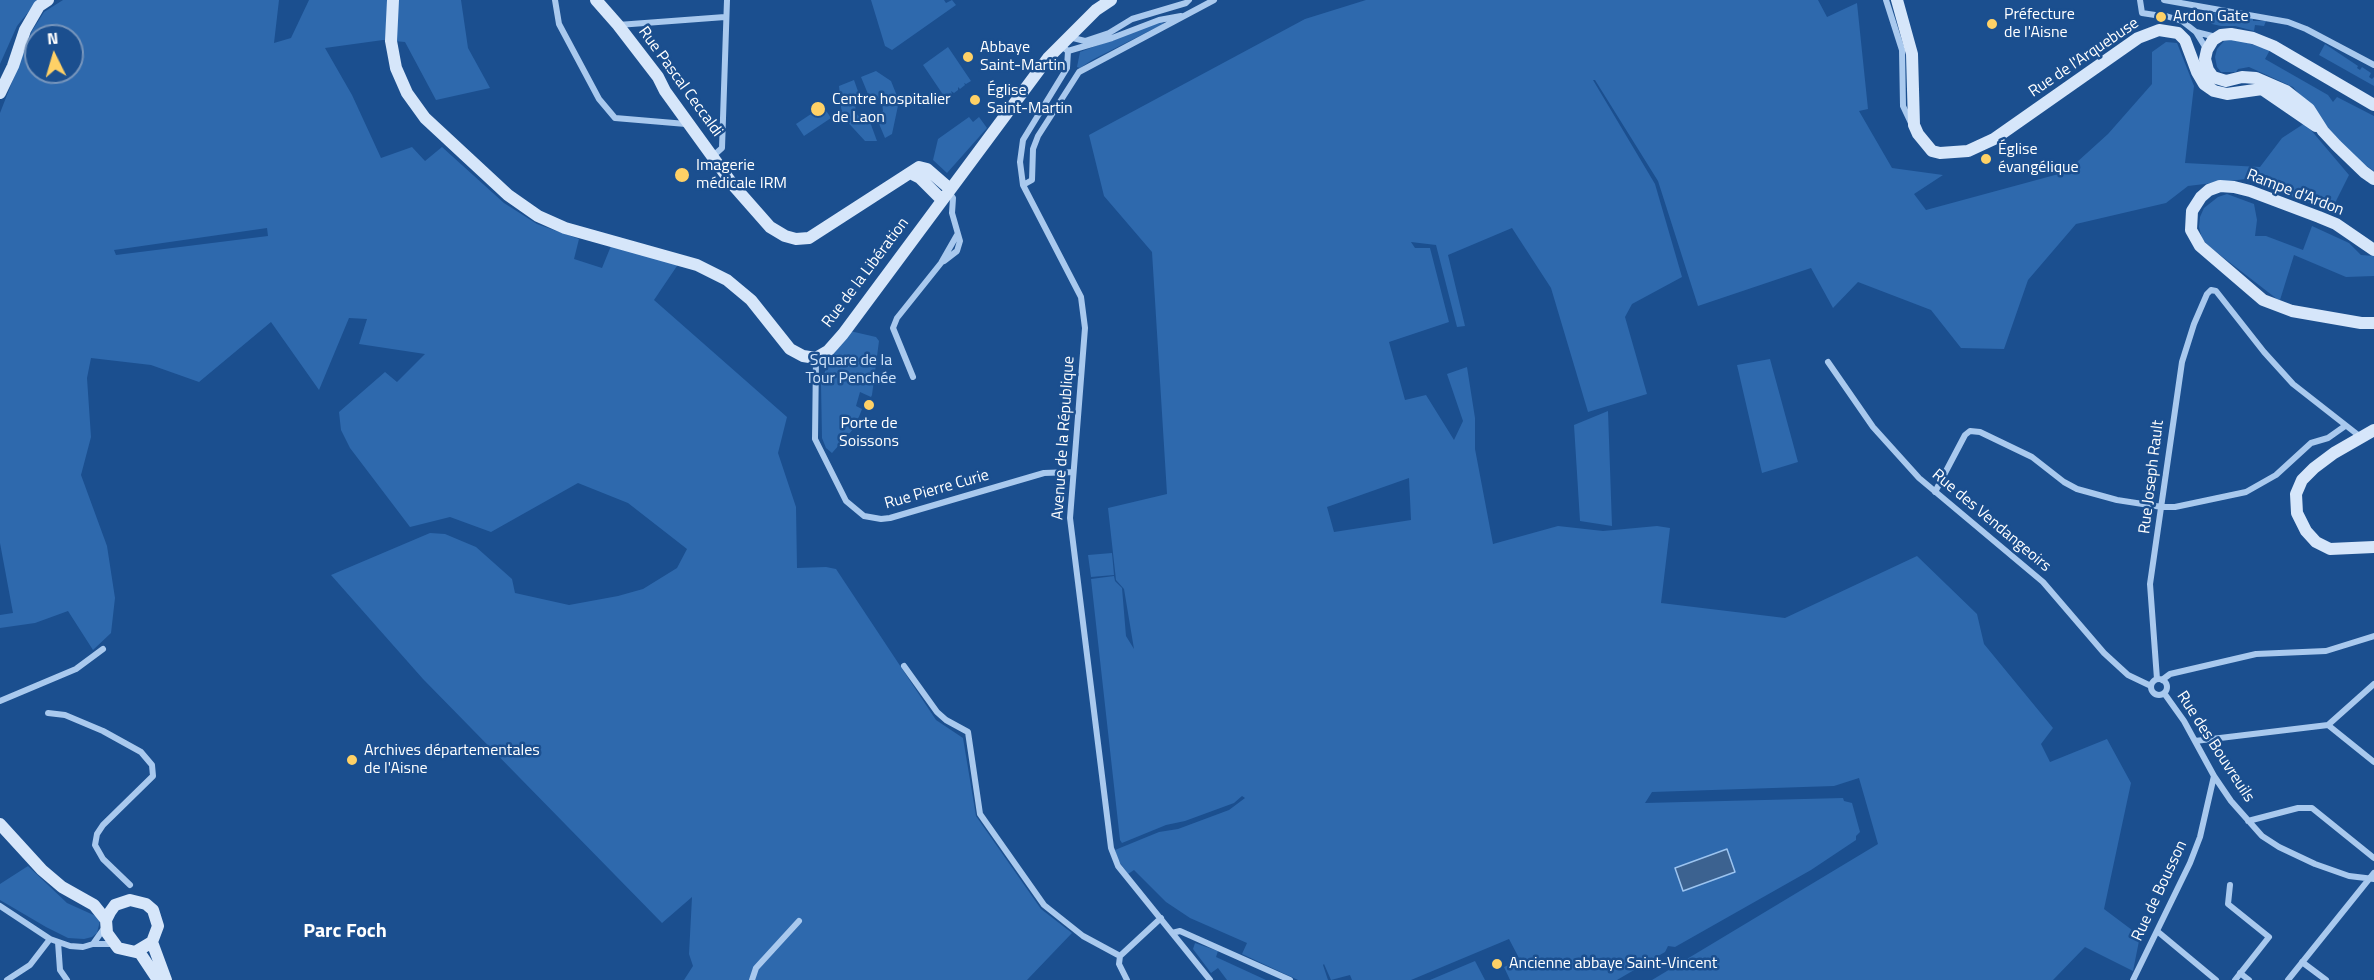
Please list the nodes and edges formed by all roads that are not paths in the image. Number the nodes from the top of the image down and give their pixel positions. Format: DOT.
graph roads {
  1 [pos="48,0"];
  2 [pos="393,0"];
  3 [pos="555,0"];
  4 [pos="596,0"];
  5 [pos="727,0"];
  6 [pos="1111,0"];
  7 [pos="1190,0"];
  8 [pos="1214,0"];
  9 [pos="1886,0"];
  10 [pos="1898,0"];
  11 [pos="2140,0"];
  12 [pos="2164,0"];
  13 [pos="1093,5"];
  14 [pos="1188,14"];
  15 [pos="2155,15"];
  16 [pos="2166,16"];
  17 [pos="725,17"];
  18 [pos="618,25"];
  19 [pos="2196,32"];
  20 [pos="2218,37"];
  21 [pos="1066,44"];
  22 [pos="2206,51"];
  23 [pos="2374,65"];
  24 [pos="2263,85"];
  25 [pos="0,93"];
  26 [pos="2374,105"];
  27 [pos="690,123"];
  28 [pos="1914,125"];
  29 [pos="713,156"];
  30 [pos="2374,179"];
  31 [pos="1023,185"];
  32 [pos="945,196"];
  33 [pos="952,213"];
  34 [pos="2374,250"];
  35 [pos="2374,323"];
  36 [pos="816,358"];
  37 [pos="1828,362"];
  38 [pos="913,377"];
  39 [pos="2345,426"];
  40 [pos="2374,430"];
  41 [pos="2328,438"];
  42 [pos="2362,438"];
  43 [pos="2334,453"];
  44 [pos="1072,471"];
  45 [pos="1935,492"];
  46 [pos="2162,507"];
  47 [pos="2374,546"];
  48 [pos="2374,636"];
  49 [pos="103,649"];
  50 [pos="904,666"];
  51 [pos="2160,679"];
  52 [pos="2374,684"];
  53 [pos="2151,686"];
  54 [pos="2164,693"];
  55 [pos="0,701"];
  56 [pos="48,713"];
  57 [pos="2328,725"];
  58 [pos="2195,741"];
  59 [pos="2374,762"];
  60 [pos="2214,776"];
  61 [pos="2248,821"];
  62 [pos="0,824"];
  63 [pos="2374,858"];
  64 [pos="2372,877"];
  65 [pos="130,885"];
  66 [pos="2230,885"];
  67 [pos="94,905"];
  68 [pos="115,905"];
  69 [pos="0,906"];
  70 [pos="1161,918"];
  71 [pos="799,921"];
  72 [pos="106,923"];
  73 [pos="2157,931"];
  74 [pos="1172,933"];
  75 [pos="50,939"];
  76 [pos="58,942"];
  77 [pos="152,942"];
  78 [pos="93,944"];
  79 [pos="113,944"];
  80 [pos="137,951"];
  81 [pos="1120,956"];
  82 [pos="2302,962"];
  83 [pos="2240,974"];
  84 [pos="7,980"];
  85 [pos="67,980"];
  86 [pos="158,980"];
  87 [pos="166,980"];
  88 [pos="752,980"];
  89 [pos="1127,980"];
  90 [pos="1210,980"];
  91 [pos="1290,980"];
  92 [pos="2133,980"];
  93 [pos="2216,980"];
  94 [pos="2235,980"];
  95 [pos="2249,980"];
  96 [pos="2288,980"];
  97 [pos="2326,980"];
  1 -- 25 [label="street"];
  2 -- 36 [label="street"];
  3 -- 27 [label="street"];
  4 -- 18 [label="street, Rue Pascal Ceccaldi"];
  5 -- 17 [label="street"];
  6 -- 13 [label="street, Rue de la Libération"];
  7 -- 21 [label="street"];
  8 -- 14 [label="street"];
  9 -- 28 [label="street"];
  10 -- 28 [label="street"];
  11 -- 15 [label="street"];
  12 -- 23 [label="street"];
  13 -- 21 [label="street, Rue de la Libération"];
  14 -- 21 [label="street"];
  14 -- 31 [label="street"];
  16 -- 19 [label="street"];
  17 -- 18 [label="street"];
  17 -- 29 [label="street"];
  18 -- 27 [label="street, Rue Pascal Ceccaldi"];
  19 -- 20 [label="street"];
  19 -- 22 [label="street"];
  20 -- 22 [label="street"];
  20 -- 26 [label="street"];
  21 -- 31 [label="street, Avenue de la République"];
  21 -- 32 [label="street, Rue de la Libération"];
  22 -- 24 [label="street"];
  24 -- 28 [label="street, Rue de l'Arquebuse"];
  24 -- 30 [label="street"];
  27 -- 29 [label="street, Rue Pascal Ceccaldi"];
  29 -- 32 [label="street, Rue Pascal Ceccaldi"];
  31 -- 44 [label="street, Avenue de la République"];
  32 -- 33 [label="street"];
  32 -- 33 [label="street"];
  32 -- 36 [label="street, Rue de la Libération"];
  33 -- 38 [label="street"];
  34 -- 35 [label="street, Rampe d'Ardon"];
  36 -- 44 [label="street, Rue Pierre Curie"];
  37 -- 45 [label="street, Rue des Vendangeoirs"];
  39 -- 41 [label="street"];
  39 -- 42 [label="street"];
  39 -- 46 [label="street, Rue Joseph Rault"];
  40 -- 42 [label="street"];
  41 -- 43 [label="street"];
  41 -- 46 [label="street"];
  42 -- 43 [label="street"];
  43 -- 47 [label="street"];
  44 -- 70 [label="street, Avenue de la République"];
  45 -- 46 [label="street"];
  45 -- 53 [label="street, Rue des Vendangeoirs"];
  46 -- 51 [label="street, Rue Joseph Rault"];
  48 -- 51 [label="street"];
  49 -- 55 [label="street"];
  50 -- 81 [label="street"];
  51 -- 53 [label="street"];
  51 -- 54 [label="street, Rue Joseph Rault"];
  52 -- 57 [label="street"];
  53 -- 54 [label="street, Rue des Vendangeoirs"];
  54 -- 58 [label="street, Rue des Bouvreuils"];
  56 -- 65 [label="street"];
  57 -- 58 [label="street"];
  57 -- 59 [label="street"];
  58 -- 60 [label="street, Rue des Bouvreuils"];
  60 -- 61 [label="street, Rue des Bouvreuils"];
  60 -- 73 [label="street, Rue de Bousson"];
  61 -- 63 [label="street"];
  61 -- 64 [label="street, Rue des Bouvreuils"];
  62 -- 67 [label="street"];
  64 -- 82 [label="street"];
  66 -- 83 [label="street"];
  67 -- 68 [label="street"];
  67 -- 72 [label="street"];
  68 -- 72 [label="street"];
  68 -- 77 [label="street"];
  69 -- 75 [label="street"];
  70 -- 74 [label="street, Avenue de la République"];
  70 -- 81 [label="street"];
  71 -- 88 [label="street"];
  72 -- 78 [label="street"];
  72 -- 79 [label="street"];
  73 -- 92 [label="street, Rue de Bousson"];
  73 -- 93 [label="street"];
  74 -- 90 [label="street, Avenue de la République"];
  74 -- 91 [label="street"];
  75 -- 76 [label="street"];
  75 -- 84 [label="street"];
  76 -- 78 [label="street"];
  76 -- 85 [label="street"];
  77 -- 80 [label="street"];
  77 -- 87 [label="street"];
  78 -- 79 [label="street"];
  79 -- 80 [label="street"];
  80 -- 86 [label="street"];
  81 -- 89 [label="street"];
  82 -- 96 [label="street"];
  82 -- 97 [label="street"];
  83 -- 94 [label="street"];
  83 -- 95 [label="street"];
}
